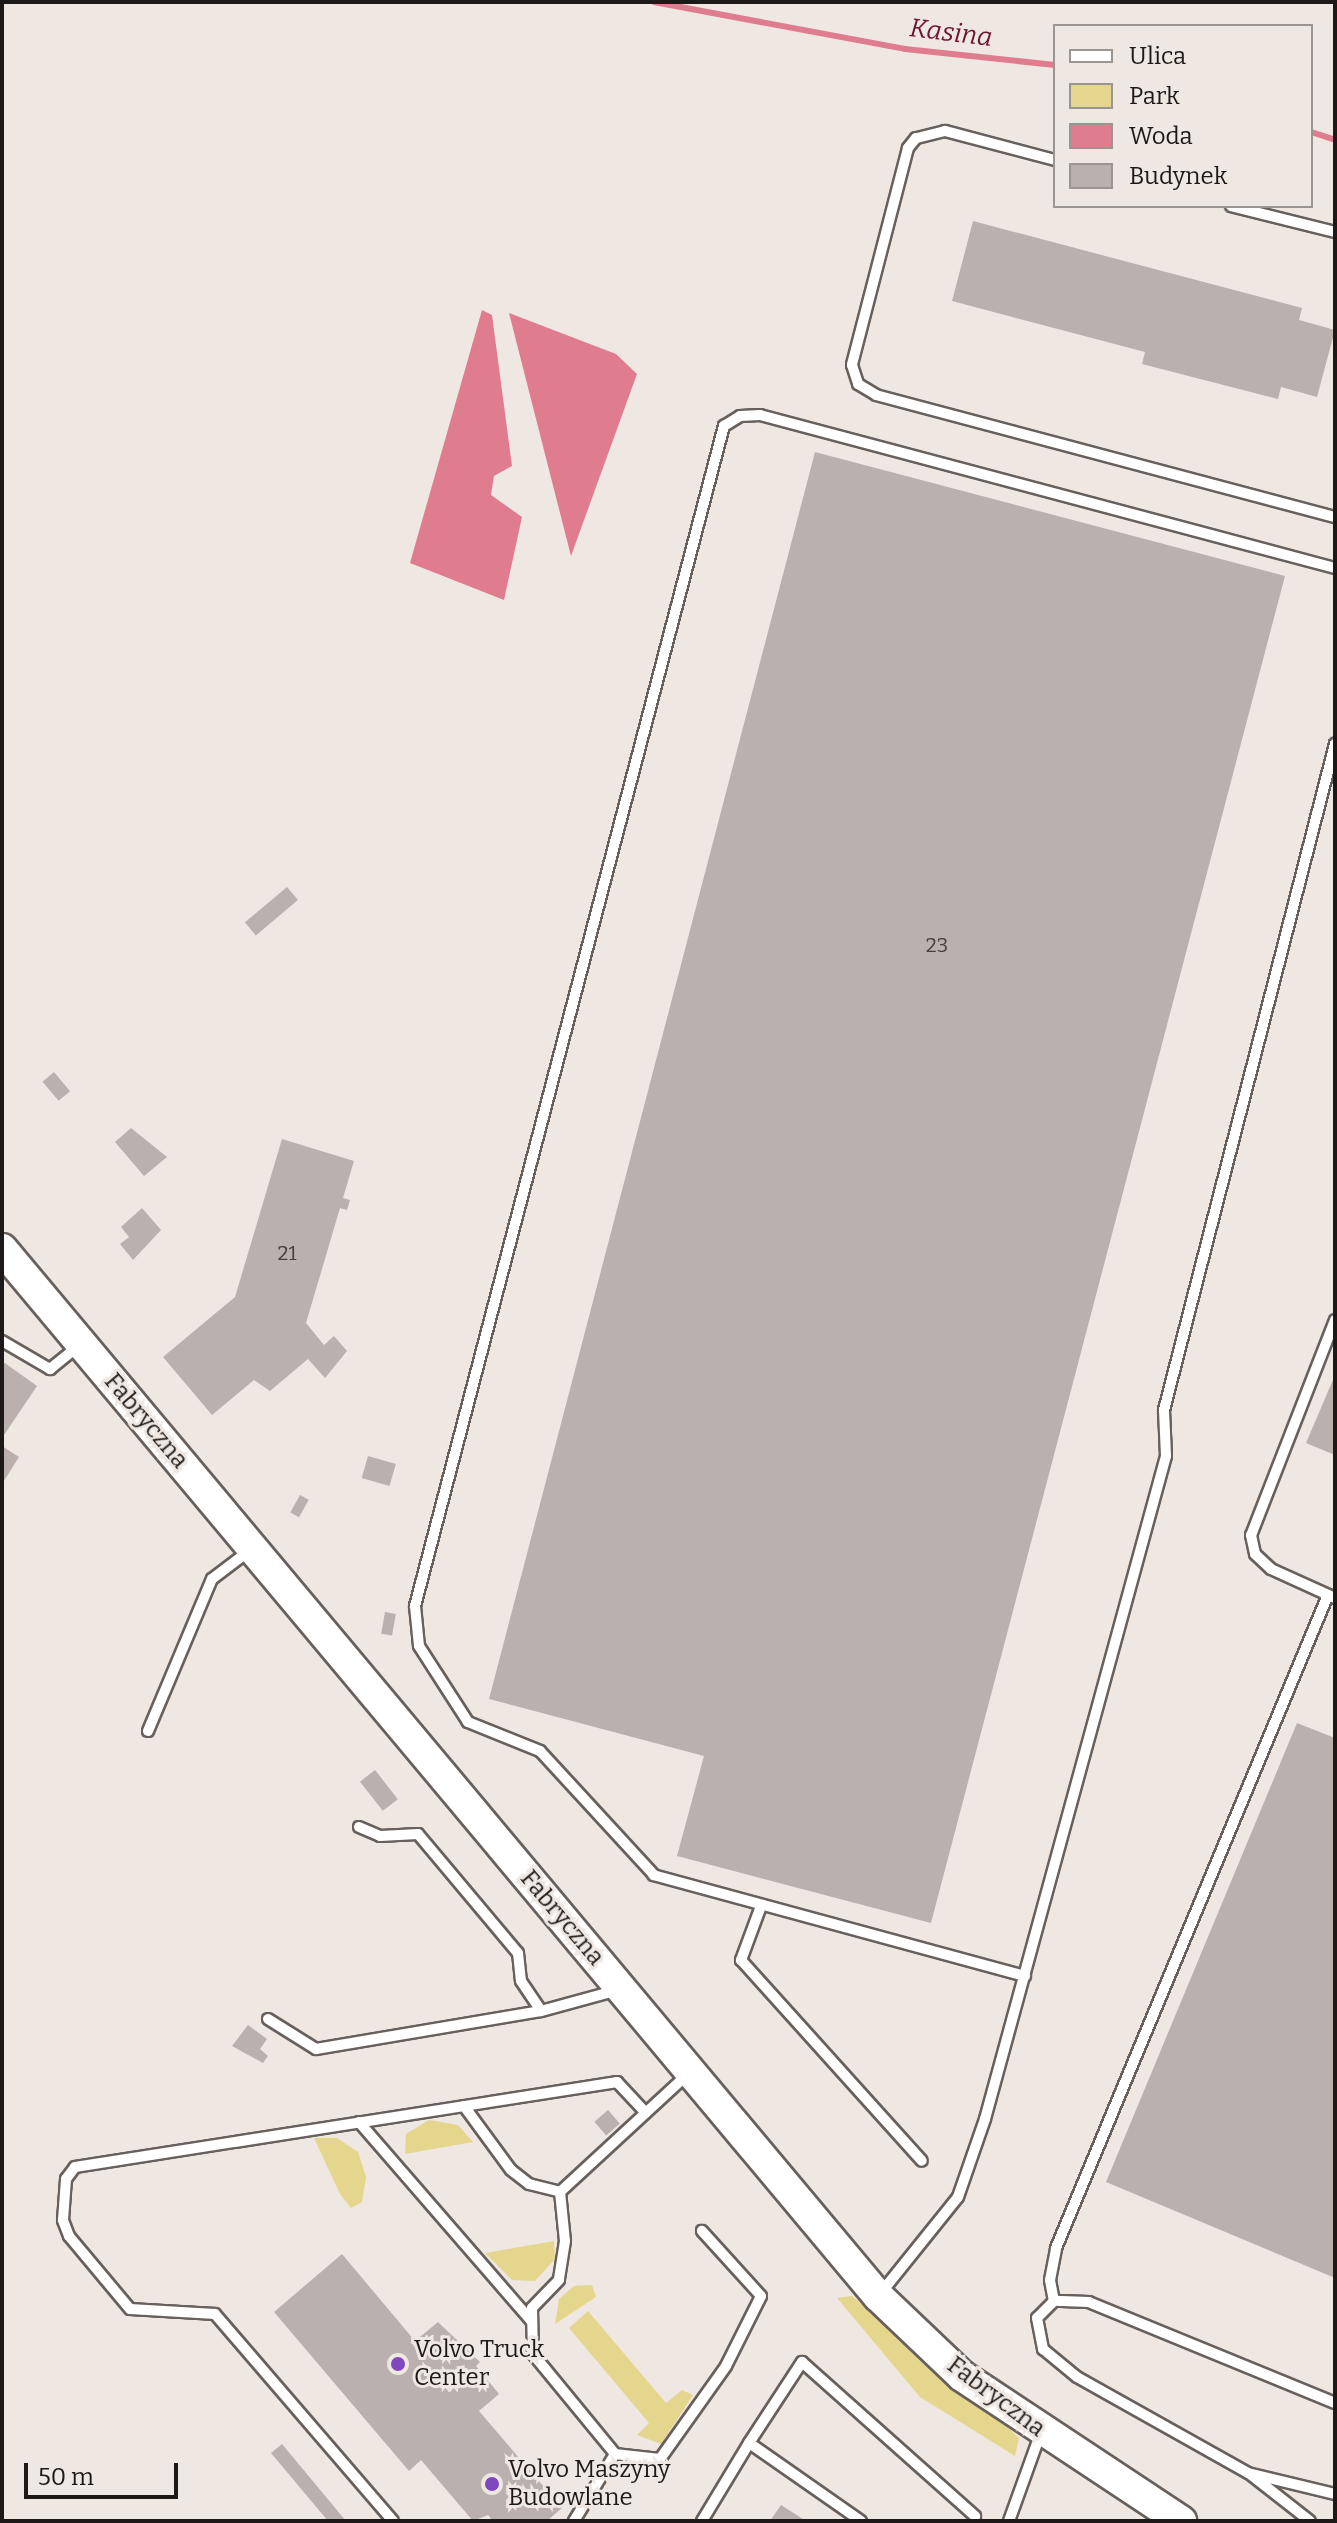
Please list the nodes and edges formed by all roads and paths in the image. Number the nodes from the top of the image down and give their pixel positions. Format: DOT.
graph roads {
  1 [pos="1053,159"];
  2 [pos="1239,208"];
  3 [pos="1335,232"];
  4 [pos="1335,517"];
  5 [pos="1335,568"];
  6 [pos="1335,744"];
  7 [pos="2,1249"];
  8 [pos="1335,1320"];
  9 [pos="2,1341"];
  10 [pos="81,1343"];
  11 [pos="251,1549"];
  12 [pos="1332,1596"];
  13 [pos="148,1731"];
  14 [pos="359,1827"];
  15 [pos="761,1906"];
  16 [pos="1025,1976"];
  17 [pos="621,1989"];
  18 [pos="541,2011"];
  19 [pos="268,2019"];
  20 [pos="690,2072"];
  21 [pos="464,2106"];
  22 [pos="646,2113"];
  23 [pos="359,2122"];
  24 [pos="922,2161"];
  25 [pos="560,2192"];
  26 [pos="702,2231"];
  27 [pos="878,2296"];
  28 [pos="1054,2301"];
  29 [pos="532,2322"];
  30 [pos="1335,2403"];
  31 [pos="1041,2432"];
  32 [pos="749,2443"];
  33 [pos="615,2454"];
  34 [pos="1248,2473"];
  35 [pos="1335,2494"];
  36 [pos="975,2516"];
  37 [pos="393,2521"];
  38 [pos="574,2521"];
  39 [pos="702,2521"];
  40 [pos="861,2521"];
  41 [pos="1009,2521"];
  42 [pos="1181,2521"];
  43 [pos="1310,2521"];
  1 -- 4 [label="lane"];
  2 -- 3 [label="lane"];
  5 -- 15 [label="lane"];
  6 -- 16 [label="lane"];
  7 -- 10 [label="main road, Fabryczna"];
  8 -- 12 [label="lane"];
  9 -- 10 [label="lane"];
  10 -- 11 [label="main road, Fabryczna"];
  11 -- 13 [label="lane"];
  11 -- 17 [label="main road, Fabryczna"];
  12 -- 28 [label="lane"];
  14 -- 18 [label="lane"];
  15 -- 16 [label="lane"];
  15 -- 24 [label="lane"];
  16 -- 27 [label="lane"];
  17 -- 18 [label="lane"];
  17 -- 20 [label="main road, Fabryczna"];
  18 -- 19 [label="lane"];
  20 -- 22 [label="lane"];
  20 -- 27 [label="main road, Fabryczna"];
  21 -- 22 [label="lane"];
  21 -- 23 [label="lane"];
  21 -- 25 [label="lane"];
  22 -- 25 [label="lane"];
  23 -- 29 [label="lane"];
  23 -- 37 [label="lane"];
  25 -- 29 [label="lane"];
  26 -- 33 [label="lane"];
  27 -- 31 [label="main road, Fabryczna"];
  28 -- 30 [label="lane"];
  28 -- 34 [label="lane"];
  29 -- 33 [label="lane"];
  31 -- 41 [label="lane"];
  31 -- 42 [label="main road, Fabryczna"];
  32 -- 36 [label="lane"];
  32 -- 39 [label="lane"];
  32 -- 40 [label="lane"];
  33 -- 38 [label="lane"];
  34 -- 35 [label="lane"];
  34 -- 43 [label="lane"];
}
